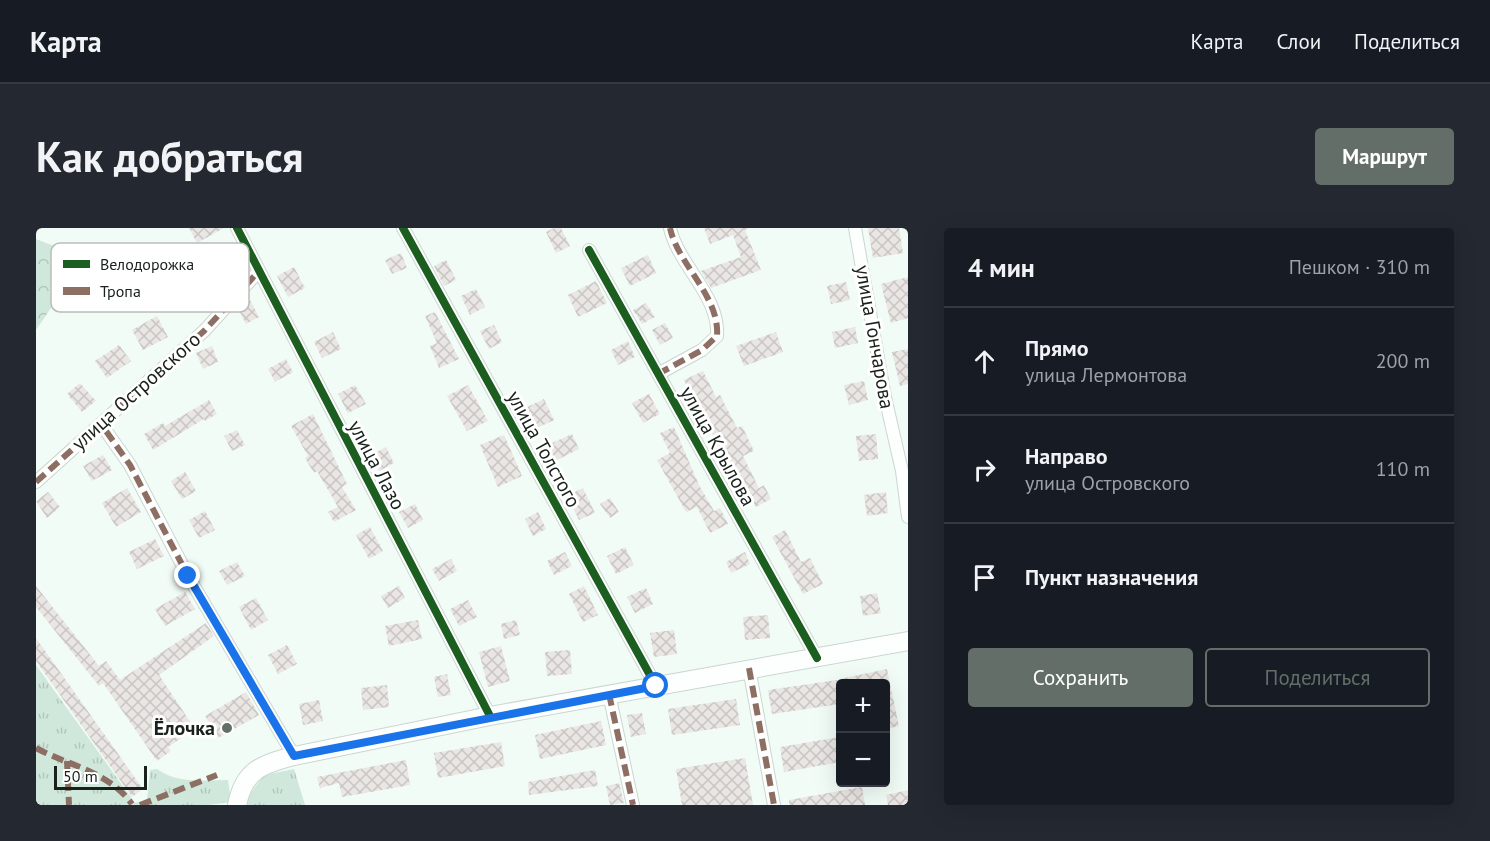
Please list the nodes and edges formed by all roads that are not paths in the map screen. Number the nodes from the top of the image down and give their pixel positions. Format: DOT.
graph roads {
  1 [pos="237,228"];
  2 [pos="403,228"];
  3 [pos="670,228"];
  4 [pos="855,228"];
  5 [pos="244,243"];
  6 [pos="589,250"];
  7 [pos="249,253"];
  8 [pos="258,272"];
  9 [pos="249,282"];
  10 [pos="221,312"];
  11 [pos="658,374"];
  12 [pos="106,431"];
  13 [pos="36,482"];
  14 [pos="908,517"];
  15 [pos="908,641"];
  16 [pos="817,658"];
  17 [pos="749,668"];
  18 [pos="656,686"];
  19 [pos="609,694"];
  20 [pos="490,716"];
  21 [pos="294,756"];
  22 [pos="237,805"];
  23 [pos="633,805"];
  24 [pos="774,805"];
  1 -- 5 [label="street, улица Лазо"];
  2 -- 18 [label="street, улица Толстого"];
  3 -- 11 [label="street"];
  4 -- 14 [label="street, улица Гончарова"];
  6 -- 11 [label="street, улица Крылова"];
  7 -- 8 [label="street, улица Лазо"];
  8 -- 9 [label="street, улица Островского"];
  8 -- 20 [label="street, улица Лазо"];
  10 -- 13 [label="street, улица Островского"];
  11 -- 16 [label="street, улица Крылова"];
  12 -- 21 [label="street, улица Островского"];
  15 -- 16 [label="main road"];
  16 -- 17 [label="main road"];
  17 -- 18 [label="main road"];
  17 -- 24 [label="street"];
  18 -- 19 [label="main road"];
  19 -- 20 [label="main road"];
  19 -- 23 [label="street"];
  20 -- 21 [label="main road"];
  21 -- 22 [label="main road"];
}
